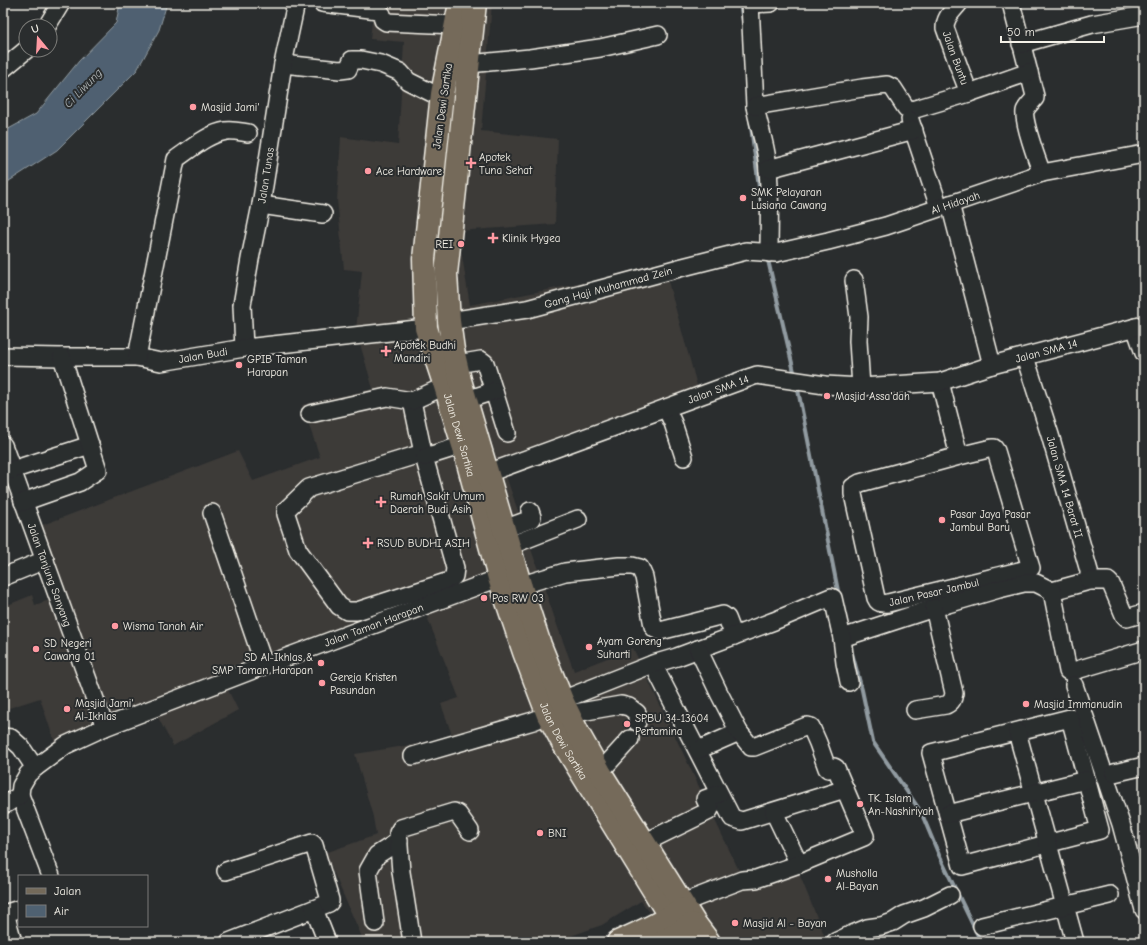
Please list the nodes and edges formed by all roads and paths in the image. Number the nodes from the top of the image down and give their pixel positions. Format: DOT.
graph roads {
  1 [pos="61,3"];
  2 [pos="296,3"];
  3 [pos="322,3"];
  4 [pos="460,3"];
  5 [pos="475,3"];
  6 [pos="750,3"];
  7 [pos="771,3"];
  8 [pos="959,3"];
  9 [pos="1011,3"];
  10 [pos="1144,15"];
  11 [pos="52,18"];
  12 [pos="455,25"];
  13 [pos="658,35"];
  14 [pos="1021,44"];
  15 [pos="18,57"];
  16 [pos="283,64"];
  17 [pos="469,64"];
  18 [pos="3,69"];
  19 [pos="1029,72"];
  20 [pos="969,93"];
  21 [pos="442,94"];
  22 [pos="755,106"];
  23 [pos="906,108"];
  24 [pos="914,130"];
  25 [pos="248,132"];
  26 [pos="1144,154"];
  27 [pos="768,169"];
  28 [pos="1042,173"];
  29 [pos="261,205"];
  30 [pos="945,205"];
  31 [pos="323,214"];
  32 [pos="763,252"];
  33 [pos="854,280"];
  34 [pos="449,321"];
  35 [pos="1140,326"];
  36 [pos="426,328"];
  37 [pos="244,348"];
  38 [pos="1144,353"];
  39 [pos="3,356"];
  40 [pos="137,357"];
  41 [pos="1024,357"];
  42 [pos="62,358"];
  43 [pos="457,364"];
  44 [pos="992,365"];
  45 [pos="940,382"];
  46 [pos="445,386"];
  47 [pos="861,388"];
  48 [pos="494,391"];
  49 [pos="466,400"];
  50 [pos="412,401"];
  51 [pos="666,408"];
  52 [pos="310,414"];
  53 [pos="507,433"];
  54 [pos="3,445"];
  55 [pos="90,445"];
  56 [pos="463,445"];
  57 [pos="424,455"];
  58 [pos="959,456"];
  59 [pos="684,457"];
  60 [pos="12,470"];
  61 [pos="488,473"];
  62 [pos="23,502"];
  63 [pos="530,511"];
  64 [pos="212,513"];
  65 [pos="578,519"];
  66 [pos="506,537"];
  67 [pos="45,560"];
  68 [pos="1031,576"];
  69 [pos="3,577"];
  70 [pos="499,578"];
  71 [pos="1090,581"];
  72 [pos="521,587"];
  73 [pos="1052,591"];
  74 [pos="934,608"];
  75 [pos="1144,613"];
  76 [pos="734,636"];
  77 [pos="846,637"];
  78 [pos="698,649"];
  79 [pos="1144,650"];
  80 [pos="653,664"];
  81 [pos="263,666"];
  82 [pos="849,682"];
  83 [pos="1074,685"];
  84 [pos="560,710"];
  85 [pos="915,710"];
  86 [pos="637,722"];
  87 [pos="105,727"];
  88 [pos="739,732"];
  89 [pos="1017,732"];
  90 [pos="3,737"];
  91 [pos="630,739"];
  92 [pos="698,750"];
  93 [pos="413,756"];
  94 [pos="1144,766"];
  95 [pos="35,768"];
  96 [pos="600,772"];
  97 [pos="1114,773"];
  98 [pos="1086,780"];
  99 [pos="845,789"];
  100 [pos="1034,793"];
  101 [pos="719,794"];
  102 [pos="20,795"];
  103 [pos="3,806"];
  104 [pos="774,812"];
  105 [pos="948,814"];
  106 [pos="470,831"];
  107 [pos="399,841"];
  108 [pos="644,843"];
  109 [pos="1048,844"];
  110 [pos="799,864"];
  111 [pos="226,871"];
  112 [pos="51,875"];
  113 [pos="1141,888"];
  114 [pos="950,895"];
  115 [pos="1110,895"];
  116 [pos="1065,906"];
  117 [pos="18,909"];
  118 [pos="314,909"];
  119 [pos="1144,910"];
  120 [pos="375,922"];
  121 [pos="680,924"];
  122 [pos="982,926"];
  123 [pos="13,942"];
  124 [pos="229,942"];
  125 [pos="326,942"];
  126 [pos="412,942"];
  127 [pos="618,942"];
  128 [pos="709,942"];
  129 [pos="835,942"];
  130 [pos="1075,942"];
  1 -- 11 [label="street"];
  2 -- 16 [label="street, Jalan Tunas"];
  3 -- 12 [label="street"];
  4 -- 12 [label="main road, Jalan Dewi Sartika"];
  5 -- 17 [label="main road, Jalan Dewi Sartika"];
  6 -- 7 [label="street"];
  6 -- 22 [label="street"];
  8 -- 20 [label="street, Jalan Buntu"];
  9 -- 14 [label="street"];
  10 -- 14 [label="street"];
  12 -- 21 [label="main road, Jalan Dewi Sartika"];
  13 -- 17 [label="street"];
  14 -- 19 [label="street"];
  15 -- 18 [label="street"];
  16 -- 21 [label="street"];
  16 -- 29 [label="street, Jalan Tunas"];
  17 -- 34 [label="main road, Jalan Dewi Sartika"];
  19 -- 20 [label="street"];
  19 -- 28 [label="street"];
  20 -- 23 [label="street"];
  21 -- 36 [label="main road, Jalan Dewi Sartika"];
  22 -- 23 [label="street"];
  22 -- 27 [label="street"];
  23 -- 24 [label="street"];
  24 -- 27 [label="street"];
  24 -- 30 [label="street"];
  25 -- 40 [label="street"];
  26 -- 28 [label="street, Al Hidayah"];
  27 -- 32 [label="street"];
  28 -- 30 [label="street, Al Hidayah"];
  29 -- 31 [label="street"];
  29 -- 37 [label="street, Jalan Tunas"];
  30 -- 32 [label="street, Al Hidayah"];
  30 -- 44 [label="street"];
  32 -- 34 [label="street, Gang Haji Muhammad Zein"];
  33 -- 47 [label="street"];
  34 -- 43 [label="main road, Jalan Dewi Sartika"];
  35 -- 38 [label="street"];
  35 -- 41 [label="street, Jalan SMA 14"];
  36 -- 37 [label="street, Jalan Budi"];
  36 -- 46 [label="main road, Jalan Dewi Sartika"];
  37 -- 40 [label="street, Jalan Budi"];
  39 -- 42 [label="street, Jalan Budi"];
  40 -- 42 [label="street, Jalan Budi"];
  41 -- 44 [label="street, Jalan SMA 14"];
  41 -- 71 [label="street, Jalan SMA 14 Barat II"];
  42 -- 55 [label="street"];
  43 -- 48 [label="street"];
  43 -- 49 [label="main road, Jalan Dewi Sartika"];
  44 -- 45 [label="street, Jalan SMA 14"];
  45 -- 47 [label="street, Jalan SMA 14"];
  45 -- 58 [label="street"];
  46 -- 50 [label="street"];
  46 -- 56 [label="main road, Jalan Dewi Sartika"];
  47 -- 51 [label="street, Jalan SMA 14"];
  48 -- 49 [label="street"];
  48 -- 53 [label="street"];
  49 -- 61 [label="main road, Jalan Dewi Sartika"];
  50 -- 52 [label="street"];
  50 -- 57 [label="street"];
  51 -- 59 [label="street"];
  51 -- 61 [label="street, Jalan SMA 14"];
  54 -- 60 [label="street, Jalan Tanjung Sanyang"];
  55 -- 60 [label="street"];
  55 -- 62 [label="street"];
  56 -- 57 [label="street"];
  56 -- 70 [label="main road, Jalan Dewi Sartika"];
  57 -- 57 [label="street"];
  58 -- 68 [label="street, Jalan Pasar Jambul"];
  58 -- 68 [label="street, Jalan Pasar Jambul"];
  60 -- 62 [label="street, Jalan Tanjung Sanyang"];
  61 -- 66 [label="main road, Jalan Dewi Sartika"];
  62 -- 67 [label="street, Jalan Tanjung Sanyang"];
  63 -- 66 [label="street"];
  64 -- 81 [label="street"];
  65 -- 66 [label="street"];
  66 -- 72 [label="main road, Jalan Dewi Sartika"];
  67 -- 69 [label="street"];
  67 -- 87 [label="street, Jalan Tanjung Sanyang"];
  68 -- 73 [label="street"];
  68 -- 74 [label="street"];
  70 -- 81 [label="street, Jalan Taman Harapan"];
  70 -- 84 [label="main road, Jalan Dewi Sartika"];
  71 -- 73 [label="street"];
  71 -- 75 [label="street"];
  72 -- 76 [label="street"];
  72 -- 84 [label="main road, Jalan Dewi Sartika"];
  73 -- 79 [label="street"];
  74 -- 77 [label="street"];
  74 -- 85 [label="street"];
  76 -- 77 [label="street"];
  76 -- 78 [label="street"];
  77 -- 82 [label="street"];
  78 -- 80 [label="street"];
  78 -- 88 [label="street"];
  80 -- 84 [label="street"];
  80 -- 92 [label="street"];
  81 -- 87 [label="street, Jalan Taman Harapan"];
  83 -- 113 [label="street"];
  84 -- 86 [label="street"];
  84 -- 93 [label="street"];
  84 -- 96 [label="main road, Jalan Dewi Sartika"];
  84 -- 121 [label="main road, Jalan Dewi Sartika"];
  87 -- 95 [label="street, Jalan Taman Harapan"];
  88 -- 92 [label="street"];
  88 -- 99 [label="street"];
  89 -- 98 [label="street"];
  89 -- 100 [label="street"];
  89 -- 105 [label="street"];
  90 -- 95 [label="street"];
  91 -- 96 [label="street"];
  92 -- 101 [label="street"];
  94 -- 97 [label="street"];
  95 -- 102 [label="street, Jalan Taman Harapan"];
  96 -- 108 [label="main road, Jalan Dewi Sartika"];
  98 -- 100 [label="street"];
  98 -- 109 [label="street"];
  99 -- 104 [label="street"];
  99 -- 110 [label="street"];
  100 -- 105 [label="street"];
  100 -- 109 [label="street"];
  101 -- 104 [label="street"];
  101 -- 108 [label="street"];
  102 -- 103 [label="street"];
  102 -- 112 [label="street"];
  104 -- 110 [label="street"];
  105 -- 109 [label="street"];
  106 -- 107 [label="street"];
  107 -- 120 [label="street"];
  107 -- 126 [label="street"];
  108 -- 121 [label="main road, Jalan Dewi Sartika"];
  109 -- 116 [label="street"];
  110 -- 121 [label="street"];
  111 -- 118 [label="street"];
  113 -- 119 [label="street"];
  114 -- 129 [label="street"];
  115 -- 116 [label="street"];
  116 -- 122 [label="street"];
  116 -- 130 [label="street"];
  117 -- 123 [label="street"];
  118 -- 124 [label="street"];
  118 -- 125 [label="street"];
  121 -- 127 [label="main road"];
  121 -- 128 [label="main road, Jalan Dewi Sartika"];
}
